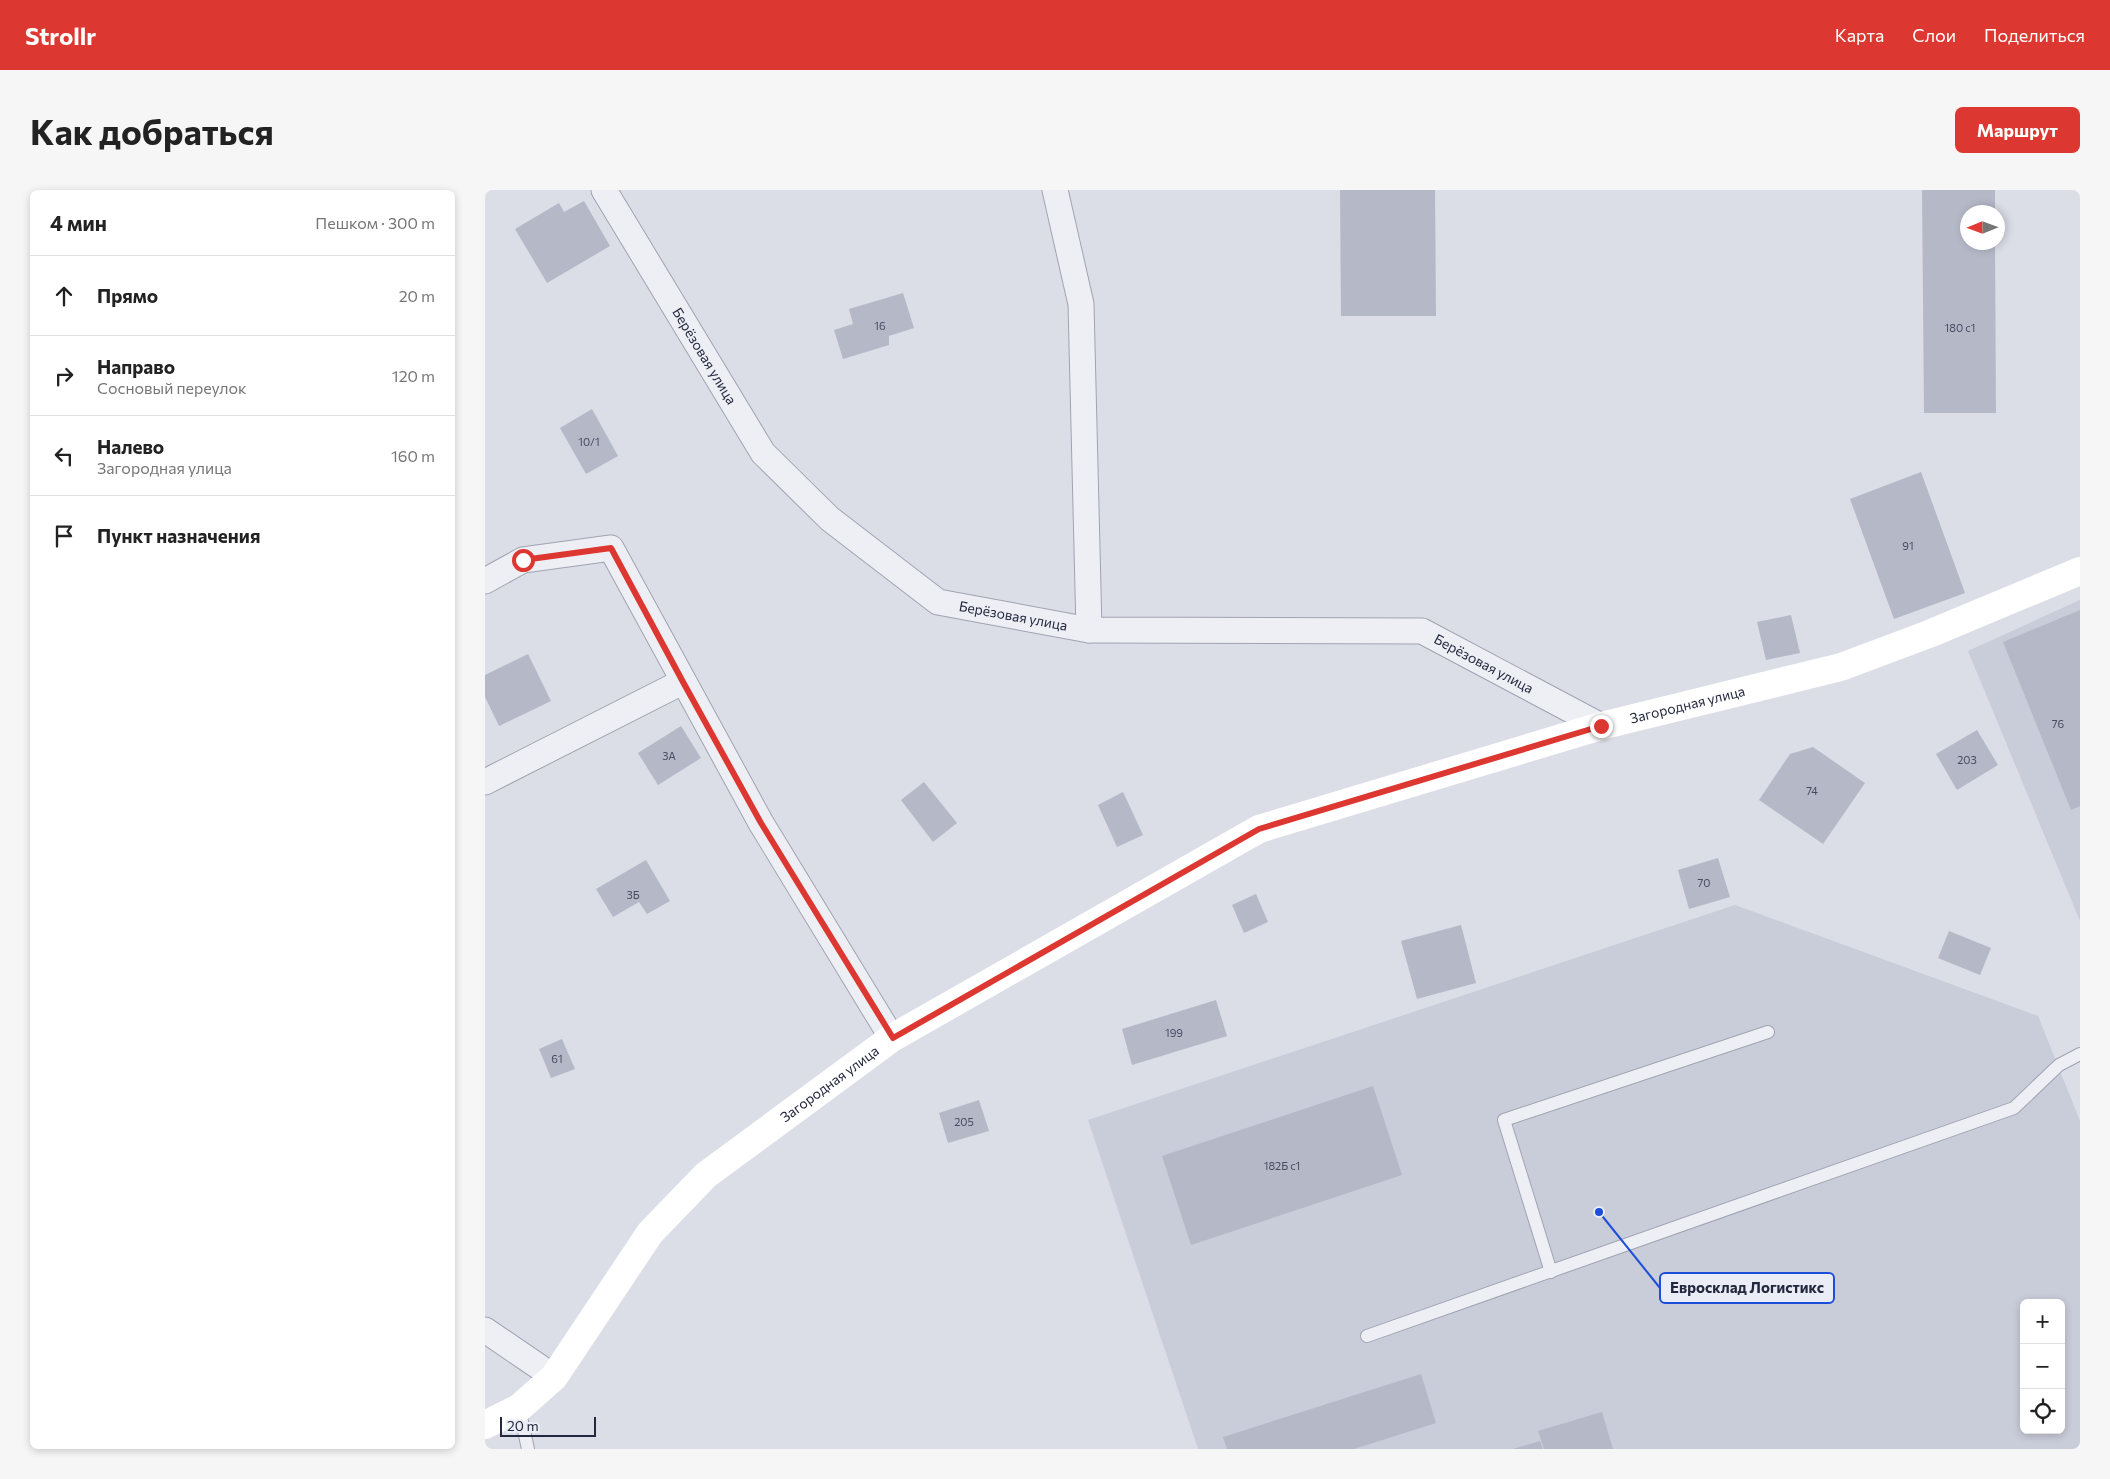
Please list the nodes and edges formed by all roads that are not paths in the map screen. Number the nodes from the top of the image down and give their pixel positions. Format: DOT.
graph roads {
  1 [pos="604,190"];
  2 [pos="1055,190"];
  3 [pos="2080,571"];
  4 [pos="485,581"];
  5 [pos="1089,630"];
  6 [pos="683,682"];
  7 [pos="1601,726"];
  8 [pos="485,782"];
  9 [pos="1768,1032"];
  10 [pos="893,1038"];
  11 [pos="2080,1054"];
  12 [pos="1551,1272"];
  13 [pos="485,1330"];
  14 [pos="1367,1336"];
  15 [pos="554,1377"];
  16 [pos="519,1408"];
  17 [pos="485,1425"];
  18 [pos="528,1449"];
  1 -- 5 [label="street, Берёзовая улица"];
  2 -- 5 [label="street"];
  3 -- 7 [label="street, Загородная улица"];
  4 -- 6 [label="street"];
  5 -- 7 [label="street, Берёзовая улица"];
  6 -- 8 [label="street"];
  6 -- 10 [label="street"];
  7 -- 10 [label="street, Загородная улица"];
  9 -- 12 [label="lane"];
  10 -- 15 [label="street, Загородная улица"];
  11 -- 12 [label="lane"];
  12 -- 14 [label="lane"];
  13 -- 15 [label="street"];
  15 -- 16 [label="street, Загородная улица"];
  16 -- 17 [label="street, Загородная улица"];
  16 -- 18 [label="lane"];
}
